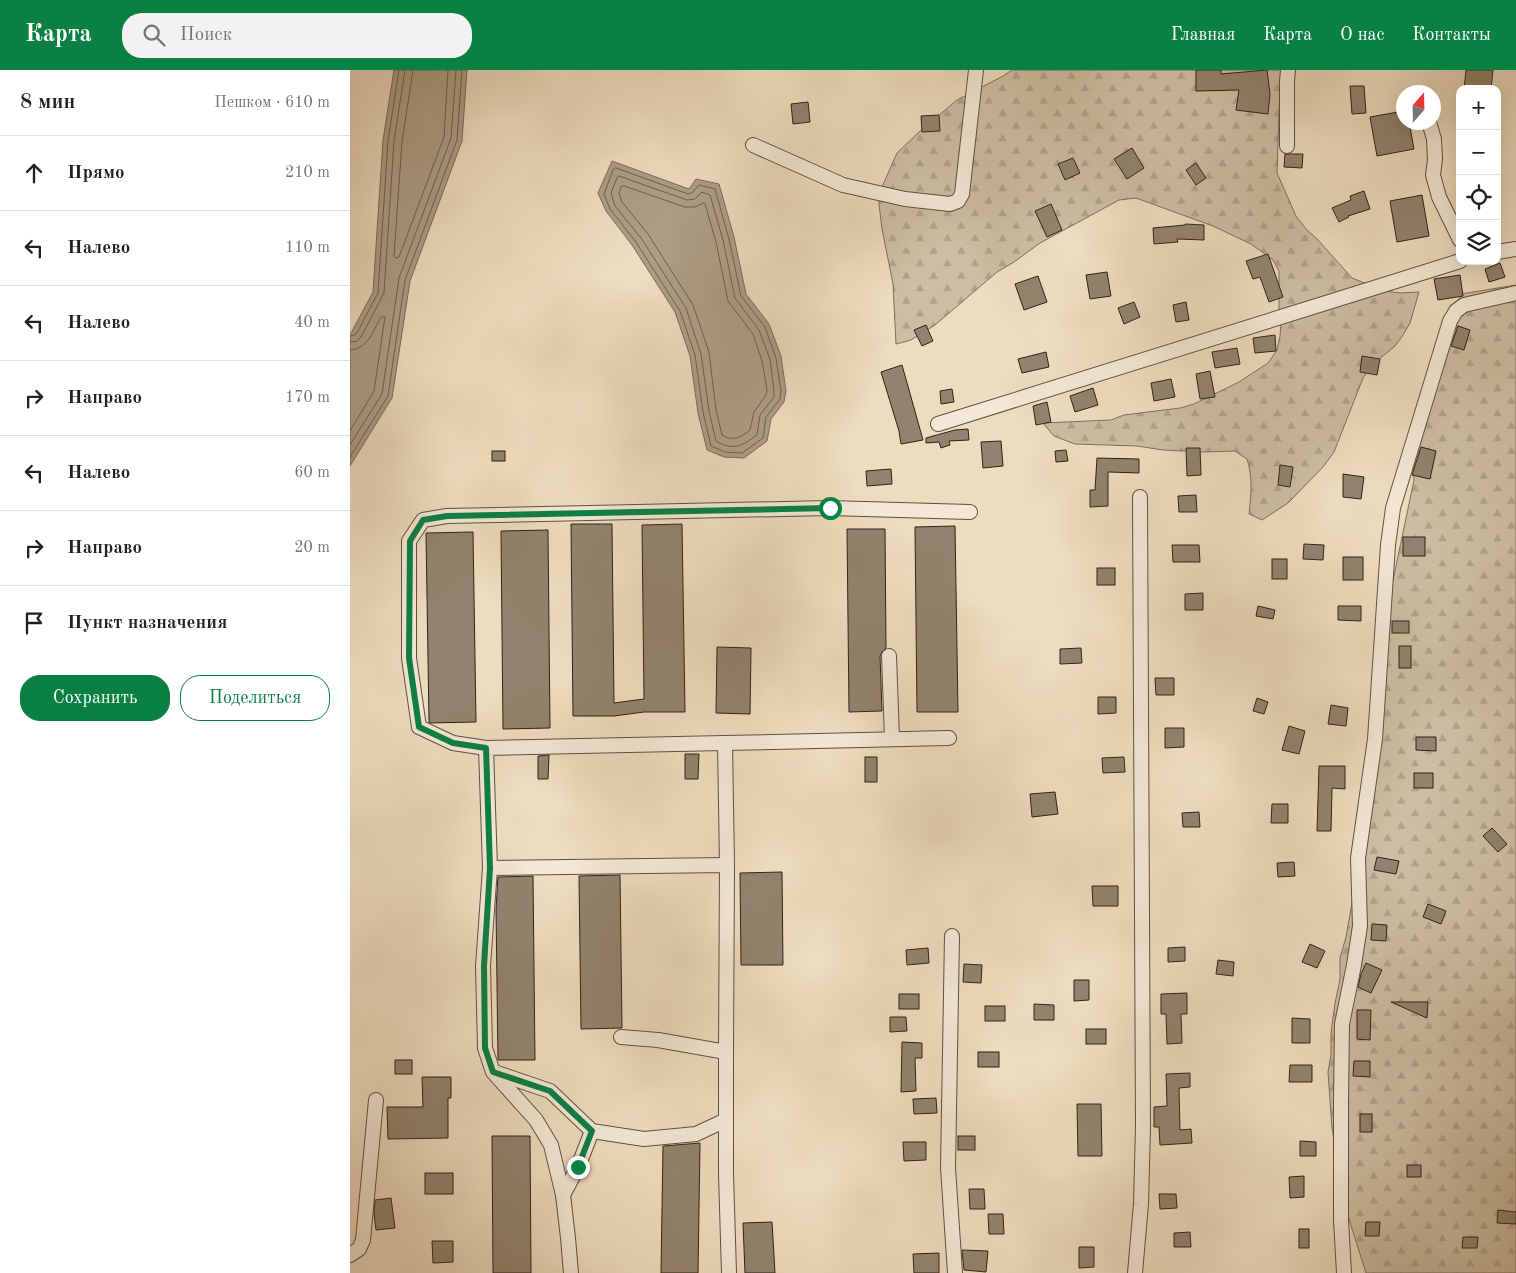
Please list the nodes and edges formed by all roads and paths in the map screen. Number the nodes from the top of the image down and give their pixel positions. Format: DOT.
graph roads {
  1 [pos="976,70"];
  2 [pos="1288,70"];
  3 [pos="1431,130"];
  4 [pos="753,145"];
  5 [pos="1287,146"];
  6 [pos="1456,232"];
  7 [pos="1516,249"];
  8 [pos="1501,251"];
  9 [pos="1456,262"];
  10 [pos="1516,293"];
  11 [pos="938,424"];
  12 [pos="1140,497"];
  13 [pos="970,512"];
  14 [pos="890,656"];
  15 [pos="892,738"];
  16 [pos="948,738"];
  17 [pos="725,743"];
  18 [pos="486,748"];
  19 [pos="727,865"];
  20 [pos="490,868"];
  21 [pos="952,936"];
  22 [pos="621,1037"];
  23 [pos="726,1052"];
  24 [pos="493,1072"];
  25 [pos="376,1100"];
  26 [pos="726,1120"];
  27 [pos="592,1131"];
  28 [pos="562,1195"];
  29 [pos="350,1255"];
  30 [pos="571,1273"];
  31 [pos="729,1273"];
  32 [pos="955,1273"];
  33 [pos="1135,1273"];
  34 [pos="1344,1273"];
  1 -- 4 [label="street"];
  2 -- 5 [label="street"];
  3 -- 6 [label="street"];
  7 -- 8 [label="street"];
  9 -- 11 [label="street"];
  10 -- 34 [label="street"];
  12 -- 33 [label="street"];
  13 -- 18 [label="street"];
  14 -- 15 [label="street"];
  15 -- 16 [label="street"];
  15 -- 17 [label="street"];
  17 -- 18 [label="street"];
  17 -- 19 [label="street"];
  18 -- 20 [label="street"];
  19 -- 20 [label="street"];
  19 -- 23 [label="street"];
  20 -- 24 [label="street"];
  21 -- 32 [label="street"];
  22 -- 23 [label="street"];
  23 -- 26 [label="street"];
  24 -- 27 [label="street"];
  24 -- 28 [label="street"];
  25 -- 29 [label="street"];
  26 -- 27 [label="street"];
  26 -- 31 [label="street"];
  27 -- 28 [label="street"];
  28 -- 30 [label="street"];
}
